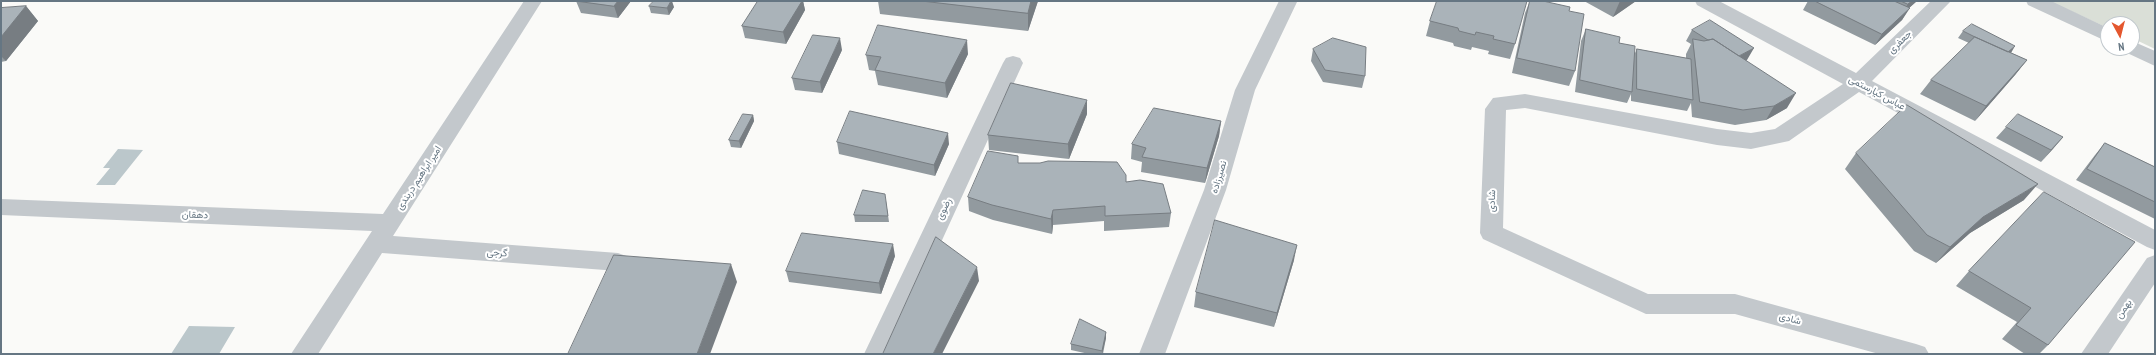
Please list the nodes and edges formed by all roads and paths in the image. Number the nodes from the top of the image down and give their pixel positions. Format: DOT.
graph roads {
  1 [pos="533,1"];
  2 [pos="1704,1"];
  3 [pos="1942,1"];
  4 [pos="2035,1"];
  5 [pos="1288,2"];
  6 [pos="2100,32"];
  7 [pos="2140,51"];
  8 [pos="2155,58"];
  9 [pos="1013,64"];
  10 [pos="1858,83"];
  11 [pos="1,207"];
  12 [pos="389,223"];
  13 [pos="2155,241"];
  14 [pos="376,244"];
  15 [pos="618,262"];
  16 [pos="2155,264"];
  17 [pos="304,354"];
  18 [pos="877,354"];
  19 [pos="1152,354"];
  20 [pos="1916,354"];
  21 [pos="2094,354"];
  1 -- 12 [label="street, امیر ابراهیم دربندی"];
  2 -- 10 [label="street, عباس کیارستمی"];
  3 -- 10 [label="street, جعفری"];
  4 -- 6 [label="street"];
  5 -- 19 [label="street, نصیرزاده"];
  7 -- 8 [label="street"];
  9 -- 18 [label="street, رضوى"];
  10 -- 13 [label="street, عباس کیارستمی"];
  10 -- 20 [label="street, شادی"];
  11 -- 12 [label="street, دهقان"];
  12 -- 14 [label="street, امیر ابراهیم دربندی"];
  14 -- 15 [label="street, گرجی"];
  14 -- 17 [label="street, امیر ابراهیم دربندی"];
  16 -- 21 [label="street, بهمن"];
}
